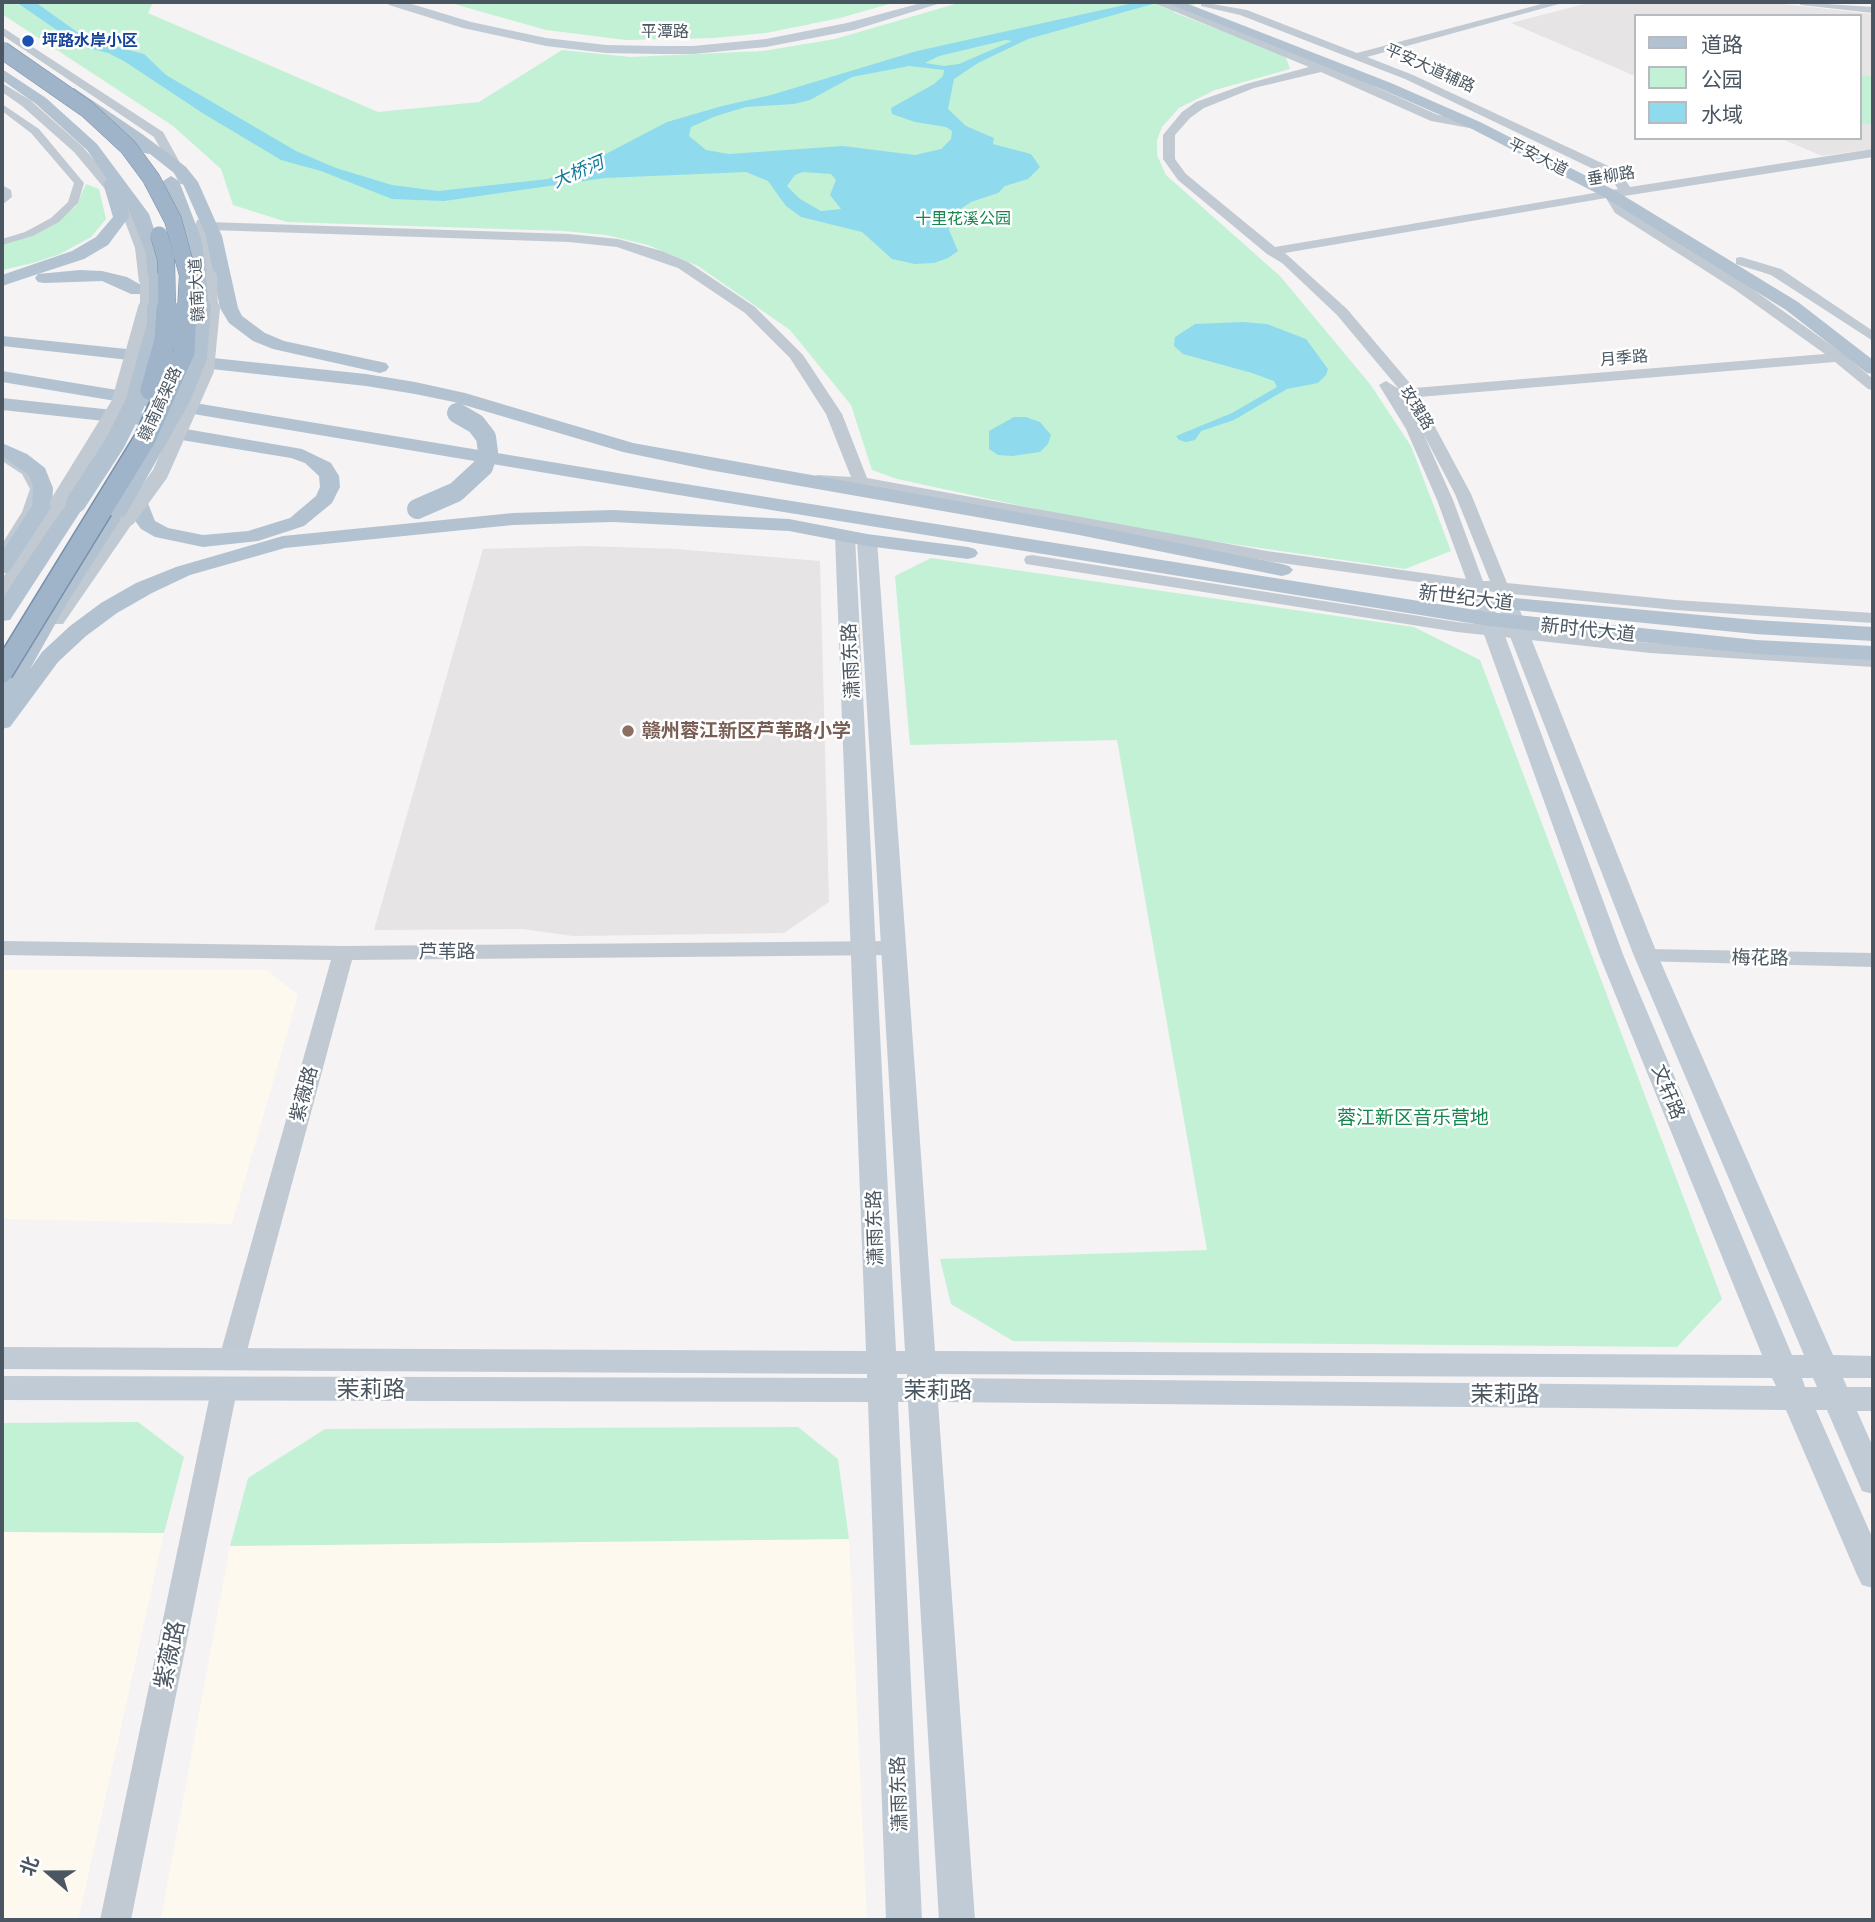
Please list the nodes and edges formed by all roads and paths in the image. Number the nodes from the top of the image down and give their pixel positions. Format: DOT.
graph roads {
  1 [pos="393,2"];
  2 [pos="410,2"];
  3 [pos="921,2"];
  4 [pos="938,2"];
  5 [pos="1157,2"];
  6 [pos="1561,2"];
  7 [pos="1801,2"];
  8 [pos="1192,4"];
  9 [pos="1873,10"];
  10 [pos="2,30"];
  11 [pos="2,41"];
  12 [pos="2,50"];
  13 [pos="1321,59"];
  14 [pos="2,64"];
  15 [pos="1359,64"];
  16 [pos="2,73"];
  17 [pos="2,87"];
  18 [pos="2,107"];
  19 [pos="1478,122"];
  20 [pos="1514,125"];
  21 [pos="137,137"];
  22 [pos="92,147"];
  23 [pos="1873,153"];
  24 [pos="180,170"];
  25 [pos="2,188"];
  26 [pos="1618,192"];
  27 [pos="115,193"];
  28 [pos="2,202"];
  29 [pos="206,226"];
  30 [pos="2,242"];
  31 [pos="1272,251"];
  32 [pos="1734,262"];
  33 [pos="211,276"];
  34 [pos="2,279"];
  35 [pos="147,284"];
  36 [pos="1739,286"];
  37 [pos="2,290"];
  38 [pos="146,313"];
  39 [pos="1873,337"];
  40 [pos="2,341"];
  41 [pos="2,348"];
  42 [pos="1869,355"];
  43 [pos="1838,357"];
  44 [pos="2,363"];
  45 [pos="148,365"];
  46 [pos="1873,369"];
  47 [pos="2,376"];
  48 [pos="429,380"];
  49 [pos="1873,386"];
  50 [pos="1410,393"];
  51 [pos="1393,395"];
  52 [pos="2,404"];
  53 [pos="2,415"];
  54 [pos="542,421"];
  55 [pos="8,454"];
  56 [pos="804,480"];
  57 [pos="730,483"];
  58 [pos="863,486"];
  59 [pos="67,503"];
  60 [pos="132,508"];
  61 [pos="789,525"];
  62 [pos="856,538"];
  63 [pos="283,542"];
  64 [pos="2,557"];
  65 [pos="1032,560"];
  66 [pos="2,568"];
  67 [pos="1308,583"];
  68 [pos="2,592"];
  69 [pos="1497,610"];
  70 [pos="2,615"];
  71 [pos="1873,618"];
  72 [pos="1873,634"];
  73 [pos="2,647"];
  74 [pos="1873,653"];
  75 [pos="1873,662"];
  76 [pos="2,673"];
  77 [pos="2,698"];
  78 [pos="2,716"];
  79 [pos="2,722"];
  80 [pos="2,948"];
  81 [pos="878,948"];
  82 [pos="343,953"];
  83 [pos="1646,956"];
  84 [pos="1873,960"];
  85 [pos="2,1358"];
  86 [pos="232,1358"];
  87 [pos="1782,1367"];
  88 [pos="1823,1367"];
  89 [pos="1873,1367"];
  90 [pos="881,1377"];
  91 [pos="920,1377"];
  92 [pos="2,1388"];
  93 [pos="224,1390"];
  94 [pos="1795,1398"];
  95 [pos="1836,1399"];
  96 [pos="1873,1399"];
  97 [pos="1873,1482"];
  98 [pos="1873,1575"];
  99 [pos="115,1920"];
  100 [pos="904,1920"];
  101 [pos="957,1920"];
  1 -- 4 [label="main road, 平潭路"];
  2 -- 3 [label="main road, 平潭路"];
  5 -- 8 [label="street, 平安大道"];
  6 -- 15 [label="street"];
  7 -- 9 [label="street"];
  8 -- 13 [label="main road, 平安大道"];
  8 -- 13 [label="main road, 平安大道"];
  8 -- 13 [label="street, 平安大道辅路"];
  8 -- 15 [label="street, 平安大道辅路"];
  10 -- 24 [label="street"];
  11 -- 21 [label="main road, 赣南大道"];
  12 -- 76 [label="highway, 赣南高架路, bridge"];
  13 -- 15 [label="main road, 平安大道"];
  13 -- 19 [label="street, 平安大道辅路"];
  13 -- 31 [label="street, 玫瑰路"];
  14 -- 73 [label="highway, 赣南高架路, bridge"];
  15 -- 19 [label="main road, 平安大道"];
  15 -- 20 [label="street, 平安大道辅路"];
  16 -- 22 [label="main road"];
  17 -- 27 [label="street"];
  18 -- 30 [label="street"];
  19 -- 20 [label="street, 平安大道辅路"];
  19 -- 26 [label="main road, 平安大道"];
  20 -- 26 [label="street, 平安大道辅路"];
  21 -- 24 [label="main road"];
  21 -- 33 [label="main road, 赣南大道"];
  22 -- 27 [label="main road"];
  22 -- 35 [label="main road"];
  23 -- 26 [label="street, 垂柳路"];
  24 -- 29 [label="main road"];
  25 -- 28 [label="street"];
  26 -- 31 [label="street, 垂柳路"];
  26 -- 32 [label="main road, 平安大道"];
  26 -- 36 [label="street, 平安大道辅路"];
  27 -- 34 [label="main road"];
  27 -- 35 [label="street"];
  29 -- 33 [label="main road"];
  29 -- 58 [label="street"];
  31 -- 50 [label="street, 玫瑰路"];
  31 -- 51 [label="street, 玫瑰路"];
  32 -- 36 [label="street"];
  32 -- 39 [label="street"];
  32 -- 42 [label="main road, 平安大道"];
  33 -- 48 [label="main road"];
  33 -- 60 [label="main road, 赣南大道, bridge"];
  33 -- 60 [label="street, bridge"];
  35 -- 37 [label="main road"];
  35 -- 38 [label="main road, bridge"];
  35 -- 45 [label="main road, bridge"];
  36 -- 43 [label="street, 平安大道辅路"];
  38 -- 45 [label="main road, bridge"];
  38 -- 59 [label="street, bridge"];
  40 -- 54 [label="main road"];
  41 -- 63 [label="main road, bridge"];
  42 -- 43 [label="street, 月季路"];
  42 -- 46 [label="main road, 平安大道"];
  43 -- 49 [label="street, 平安大道辅路"];
  43 -- 50 [label="street, 月季路"];
  44 -- 57 [label="main road"];
  45 -- 59 [label="main road, bridge"];
  47 -- 67 [label="main road"];
  48 -- 54 [label="main road"];
  50 -- 51 [label="street, 月季路"];
  50 -- 69 [label="street, 玫瑰路"];
  51 -- 69 [label="street, 玫瑰路"];
  52 -- 61 [label="main road"];
  53 -- 60 [label="main road"];
  54 -- 56 [label="main road"];
  55 -- 64 [label="street"];
  55 -- 66 [label="main road"];
  56 -- 57 [label="main road"];
  56 -- 58 [label="main road"];
  57 -- 67 [label="main road"];
  58 -- 67 [label="main road"];
  58 -- 69 [label="street"];
  59 -- 68 [label="street"];
  59 -- 70 [label="main road"];
  60 -- 77 [label="main road"];
  60 -- 78 [label="street"];
  61 -- 62 [label="main road"];
  61 -- 63 [label="main road"];
  62 -- 65 [label="main road"];
  62 -- 81 [label="main road, 潇雨东路"];
  63 -- 79 [label="main road"];
  65 -- 67 [label="main road"];
  65 -- 69 [label="street"];
  67 -- 69 [label="main road, 新时代大道"];
  69 -- 71 [label="street"];
  69 -- 72 [label="main road, 新世纪大道"];
  69 -- 74 [label="main road, 新时代大道"];
  69 -- 75 [label="street"];
  69 -- 83 [label="main road, 文轩路"];
  69 -- 87 [label="main road, 文轩路"];
  80 -- 82 [label="street, 芦苇路"];
  81 -- 82 [label="street, 芦苇路"];
  81 -- 90 [label="main road, 潇雨东路"];
  81 -- 91 [label="main road, 潇雨东路"];
  82 -- 86 [label="street, 紫薇路"];
  83 -- 84 [label="street, 梅花路"];
  83 -- 88 [label="main road, 文轩路"];
  85 -- 86 [label="main road, 茉莉路"];
  86 -- 90 [label="main road, 茉莉路"];
  87 -- 88 [label="main road, 茉莉路"];
  87 -- 91 [label="main road, 茉莉路"];
  87 -- 94 [label="main road, 文轩路"];
  88 -- 89 [label="main road, 茉莉路"];
  88 -- 95 [label="main road, 文轩路"];
  90 -- 91 [label="main road, 茉莉路"];
  90 -- 93 [label="main road, 茉莉路"];
  90 -- 100 [label="main road, 潇雨东路"];
  91 -- 94 [label="main road, 茉莉路"];
  91 -- 101 [label="main road, 潇雨东路"];
  92 -- 93 [label="main road, 茉莉路"];
  93 -- 99 [label="street, 紫薇路"];
  94 -- 95 [label="main road, 茉莉路"];
  94 -- 98 [label="main road, 文轩路"];
  95 -- 96 [label="main road, 茉莉路"];
  95 -- 97 [label="main road, 文轩路"];
}
